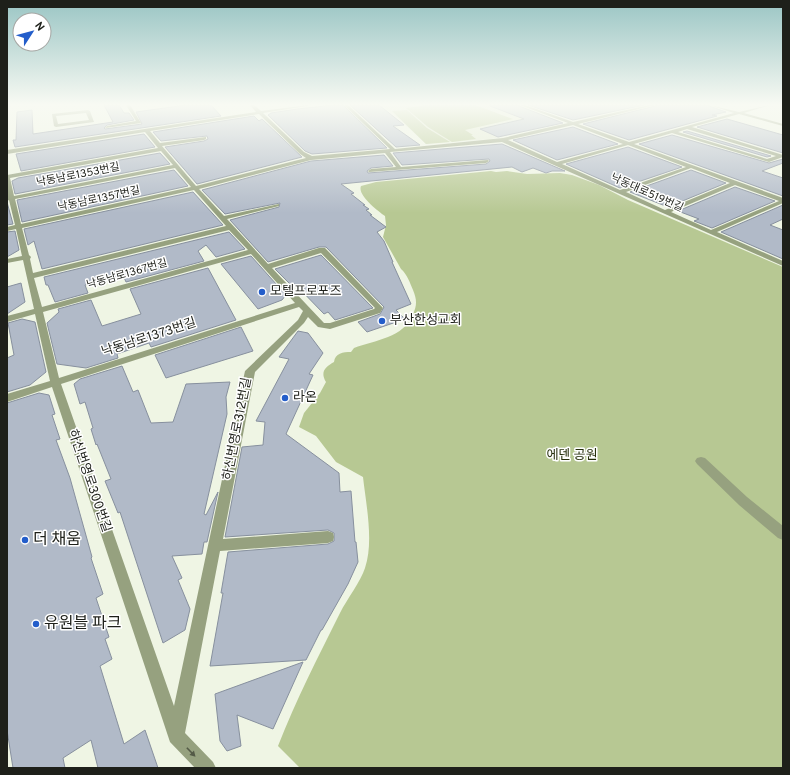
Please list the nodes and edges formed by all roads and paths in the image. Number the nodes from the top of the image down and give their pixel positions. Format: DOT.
graph roads {
  1 [pos="78,141"];
  2 [pos="156,141"];
  3 [pos="189,141"];
  4 [pos="290,141"];
  5 [pos="385,141"];
  6 [pos="490,141"];
  7 [pos="506,141"];
  8 [pos="619,141"];
  9 [pos="631,141"];
  10 [pos="703,141"];
  11 [pos="732,141"];
  12 [pos="624,143"];
  13 [pos="161,147"];
  14 [pos="394,150"];
  15 [pos="387,151"];
  16 [pos="7,152"];
  17 [pos="311,158"];
  18 [pos="486,161"];
  19 [pos="555,164"];
  20 [pos="177,166"];
  21 [pos="690,167"];
  22 [pos="400,168"];
  23 [pos="372,171"];
  24 [pos="7,177"];
  25 [pos="734,183"];
  26 [pos="195,188"];
  27 [pos="620,192"];
  28 [pos="9,198"];
  29 [pos="783,200"];
  30 [pos="277,205"];
  31 [pos="665,212"];
  32 [pos="223,218"];
  33 [pos="20,226"];
  34 [pos="231,227"];
  35 [pos="7,229"];
  36 [pos="712,232"];
  37 [pos="252,251"];
  38 [pos="26,256"];
  39 [pos="7,261"];
  40 [pos="783,264"];
  41 [pos="267,267"];
  42 [pos="31,276"];
  43 [pos="303,308"];
  44 [pos="39,310"];
  45 [pos="7,319"];
  46 [pos="56,382"];
  47 [pos="7,398"];
  48 [pos="701,460"];
  49 [pos="783,534"];
  50 [pos="328,537"];
  51 [pos="214,545"];
  52 [pos="176,736"];
  53 [pos="207,768"];
  1 -- 16 [label="street"];
  2 -- 13 [label="street"];
  3 -- 13 [label="street"];
  4 -- 17 [label="street"];
  5 -- 14 [label="street"];
  6 -- 14 [label="street, 낙동남로1357번길"];
  7 -- 19 [label="street, 낙동대로519번길"];
  8 -- 12 [label="street"];
  9 -- 12 [label="street"];
  10 -- 11 [label="street"];
  12 -- 19 [label="street"];
  12 -- 21 [label="street"];
  13 -- 20 [label="street"];
  13 -- 24 [label="street"];
  14 -- 15 [label="street, 낙동남로1357번길"];
  15 -- 17 [label="street, 낙동남로1357번길"];
  15 -- 22 [label="street"];
  17 -- 26 [label="street, 낙동남로1357번길"];
  18 -- 22 [label="street"];
  19 -- 27 [label="street, 낙동대로519번길"];
  20 -- 26 [label="street"];
  20 -- 28 [label="street, 낙동남로1353번길"];
  21 -- 25 [label="street"];
  21 -- 27 [label="street"];
  22 -- 23 [label="street"];
  24 -- 28 [label="street, 하신번영로300번길"];
  25 -- 29 [label="street"];
  25 -- 31 [label="street"];
  26 -- 32 [label="street"];
  26 -- 33 [label="street, 낙동남로1357번길"];
  27 -- 31 [label="street, 낙동대로519번길"];
  28 -- 33 [label="street, 하신번영로300번길"];
  29 -- 36 [label="street"];
  30 -- 32 [label="street"];
  31 -- 36 [label="street, 낙동대로519번길"];
  32 -- 34 [label="street"];
  33 -- 35 [label="street, 낙동남로1357번길"];
  33 -- 38 [label="street, 하신번영로300번길"];
  34 -- 37 [label="street"];
  34 -- 42 [label="street"];
  36 -- 40 [label="street, 낙동대로519번길"];
  37 -- 41 [label="street"];
  37 -- 44 [label="street, 낙동남로1367번길"];
  38 -- 39 [label="street"];
  38 -- 42 [label="street, 하신번영로300번길"];
  41 -- 43 [label="street"];
  41 -- 43 [label="street"];
  42 -- 44 [label="street, 하신번영로300번길"];
  43 -- 46 [label="street, 낙동남로1373번길"];
  43 -- 51 [label="street, 하신번영로312번길"];
  44 -- 45 [label="street, 낙동남로1367번길"];
  44 -- 46 [label="street, 하신번영로300번길"];
  46 -- 47 [label="street, 낙동남로1373번길"];
  46 -- 52 [label="street, 하신번영로300번길"];
  48 -- 49 [label="street"];
  50 -- 51 [label="street"];
  51 -- 52 [label="street, 하신번영로312번길"];
  52 -- 53 [label="street, 하신번영로300번길, one-way"];
}
